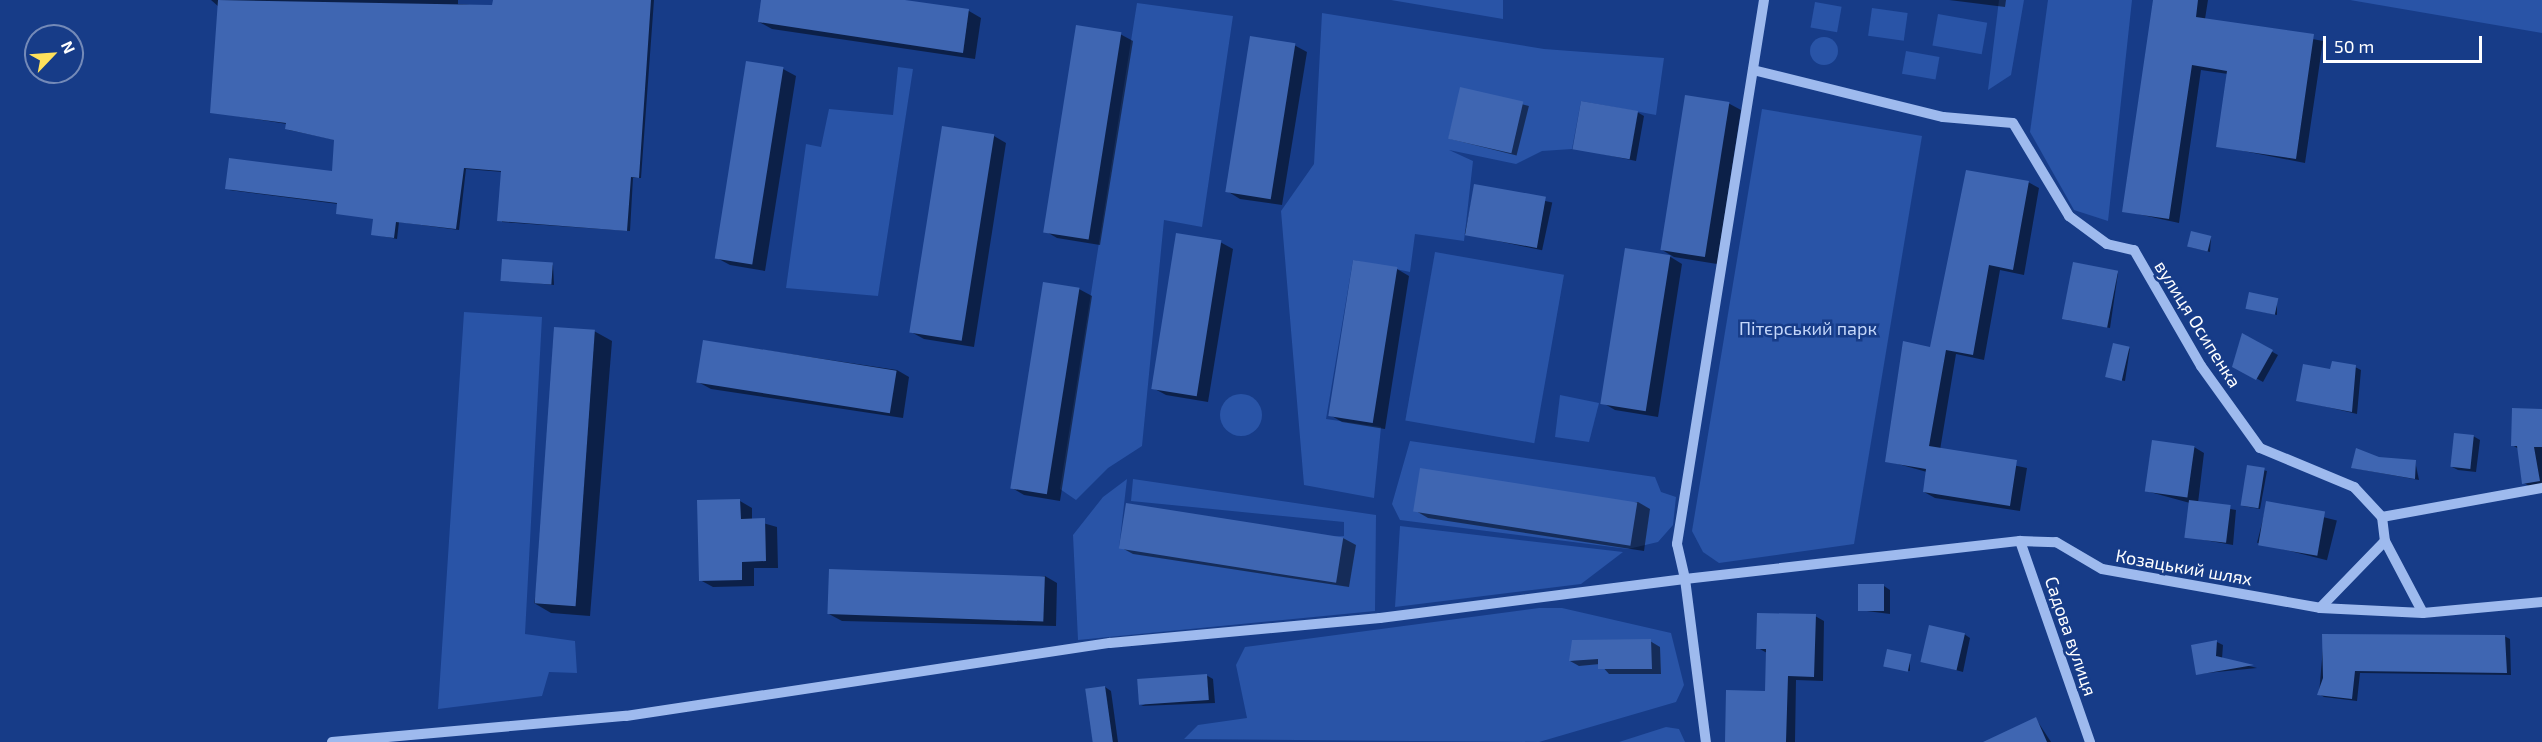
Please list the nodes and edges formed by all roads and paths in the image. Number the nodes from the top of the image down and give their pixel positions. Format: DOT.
graph roads {
  1 [pos="1764,0"];
  2 [pos="1753,70"];
  3 [pos="2542,488"];
  4 [pos="2382,517"];
  5 [pos="2020,541"];
  6 [pos="2385,541"];
  7 [pos="1685,579"];
  8 [pos="2542,602"];
  9 [pos="2320,608"];
  10 [pos="2423,613"];
  11 [pos="332,742"];
  12 [pos="1706,742"];
  13 [pos="2090,742"];
  1 -- 2 [label="street"];
  2 -- 4 [label="street, вулиця Осипенка"];
  2 -- 7 [label="street"];
  3 -- 4 [label="street"];
  4 -- 6 [label="street"];
  5 -- 7 [label="street, Козацький шлях"];
  5 -- 9 [label="street, Козацький шлях"];
  5 -- 13 [label="street, Садова вулиця"];
  6 -- 9 [label="street"];
  6 -- 10 [label="street"];
  7 -- 11 [label="street, Козацький шлях"];
  7 -- 12 [label="street"];
  8 -- 10 [label="street, Козацький шлях"];
  9 -- 10 [label="street, Козацький шлях"];
}
